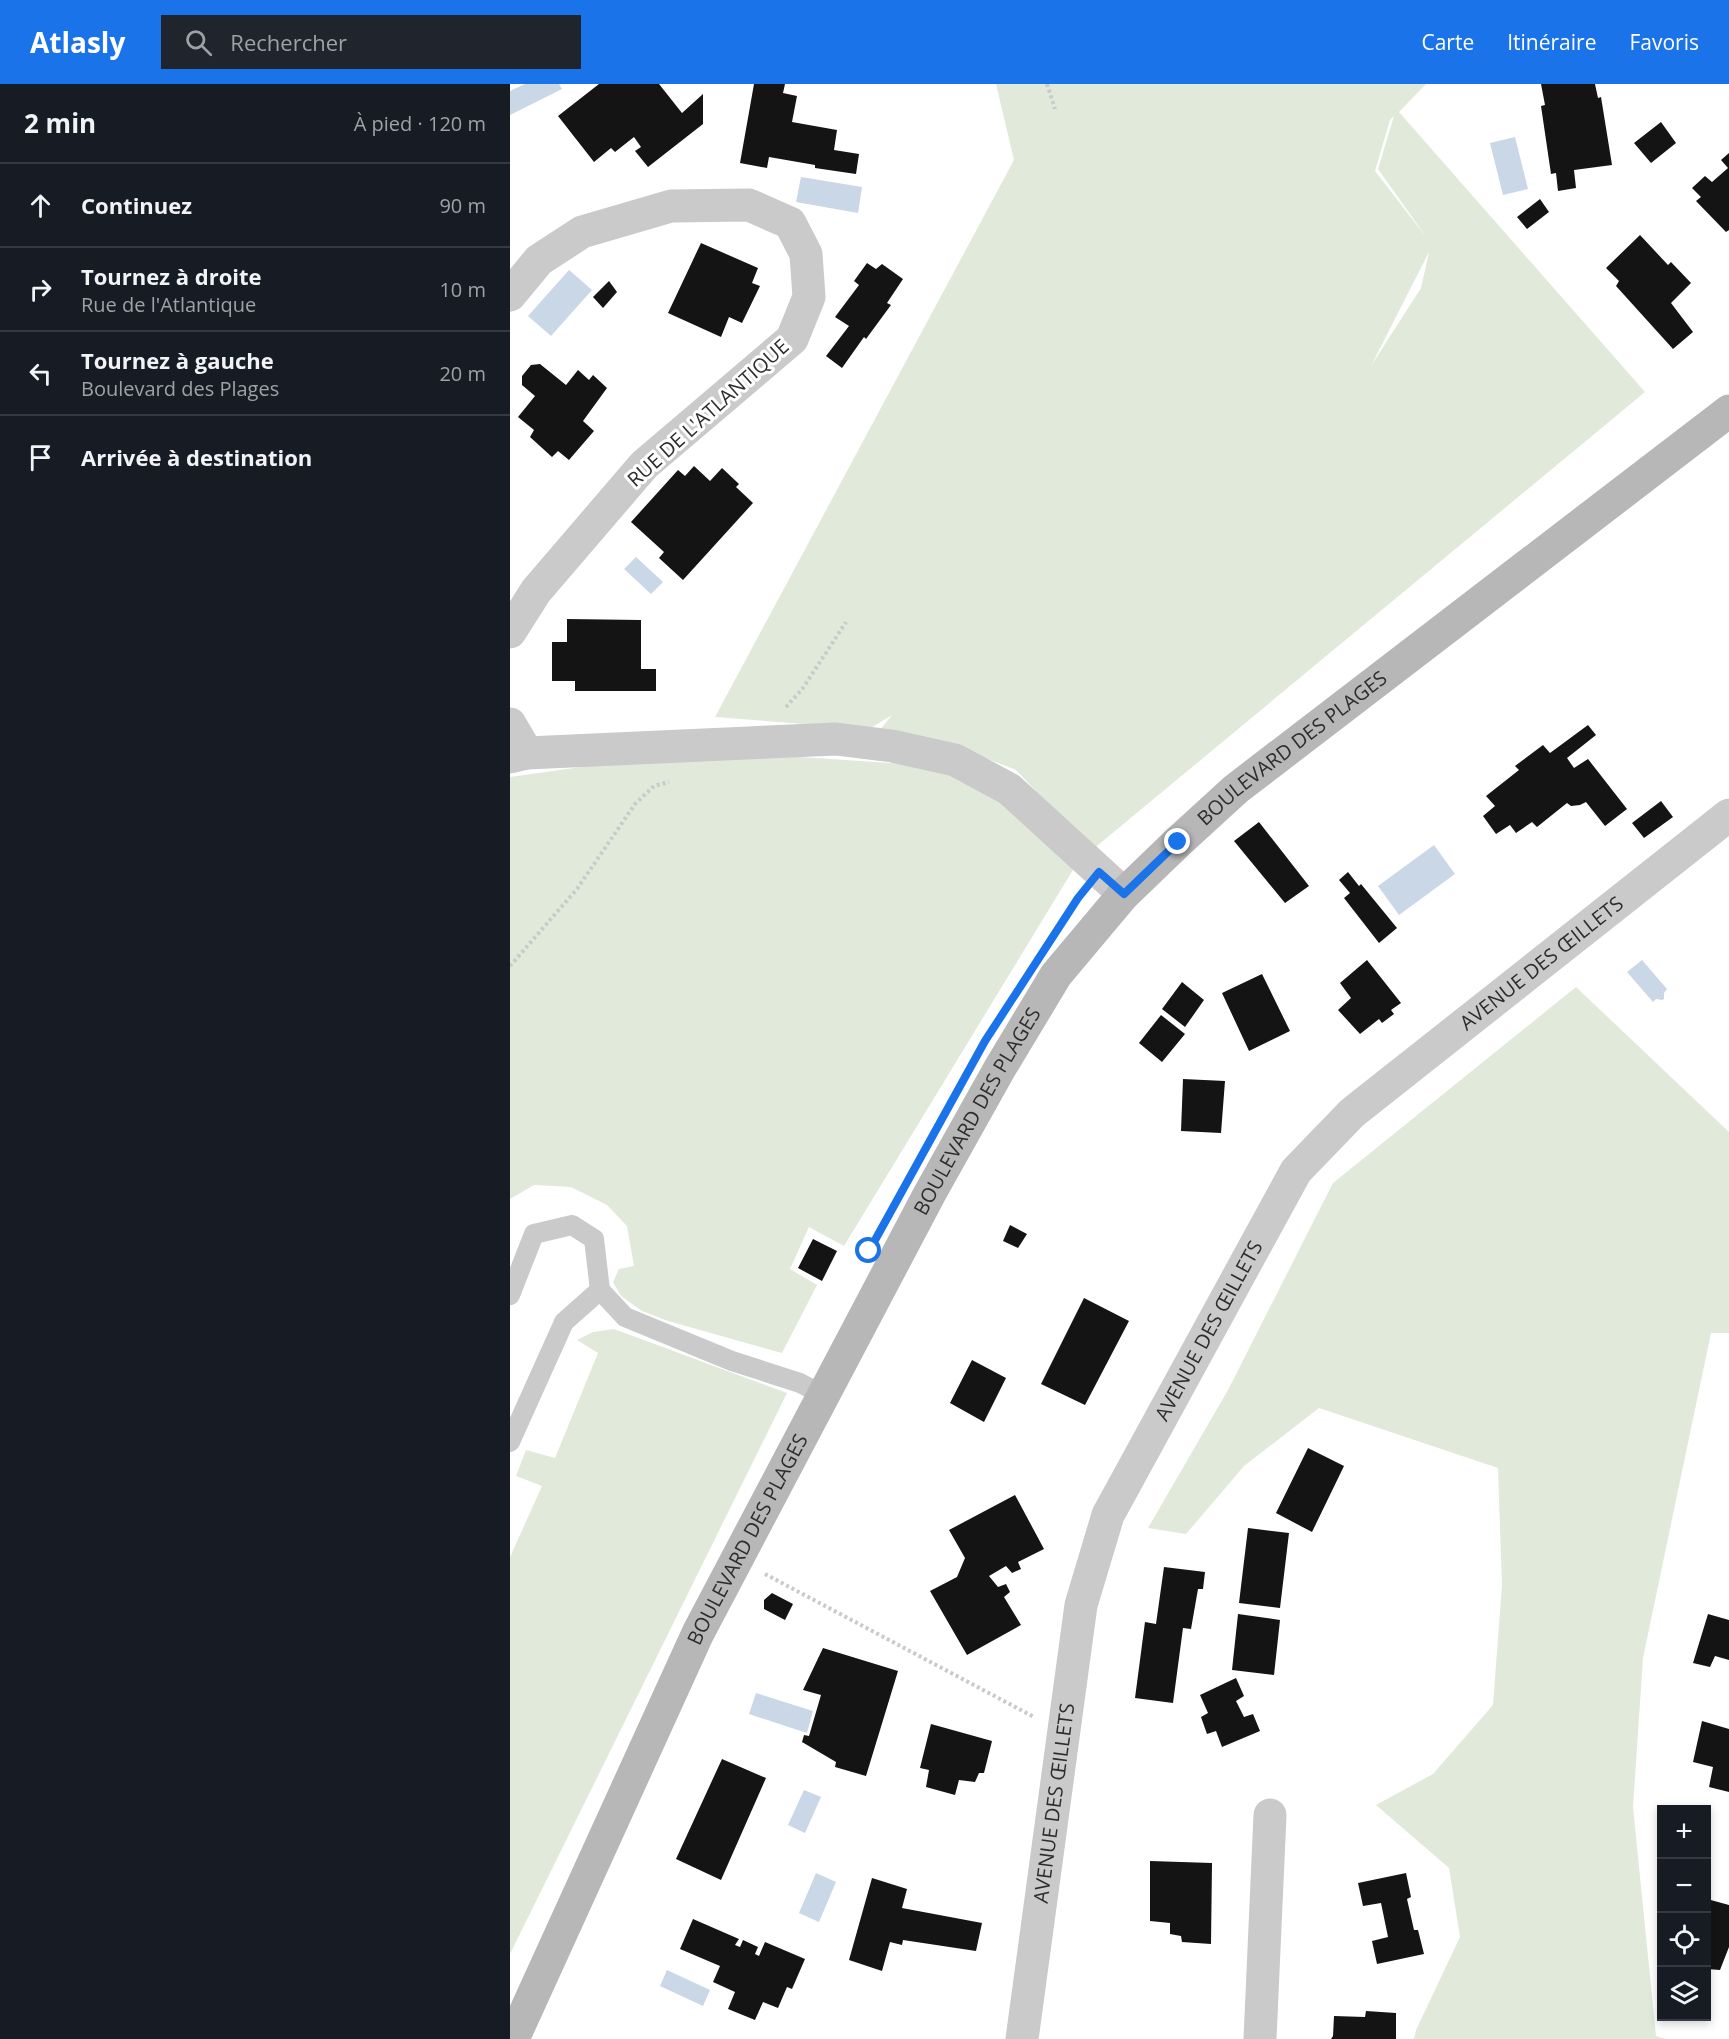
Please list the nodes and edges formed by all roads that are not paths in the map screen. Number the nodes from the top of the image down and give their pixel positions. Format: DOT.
graph roads {
  1 [pos="510,295"];
  2 [pos="1729,411"];
  3 [pos="510,632"];
  4 [pos="510,724"];
  5 [pos="516,752"];
  6 [pos="1729,814"];
  7 [pos="1124,894"];
  8 [pos="600,1290"];
  9 [pos="510,1295"];
  10 [pos="823,1395"];
  11 [pos="510,1442"];
  12 [pos="1270,1815"];
  13 [pos="513,2039"];
  14 [pos="1022,2039"];
  15 [pos="1260,2039"];
  1 -- 3 [label="street, RUE DE L'ATLANTIQUE"];
  2 -- 7 [label="main road, BOULEVARD DES PLAGES"];
  4 -- 5 [label="street"];
  5 -- 7 [label="street"];
  6 -- 14 [label="street, AVENUE DES ŒILLETS"];
  7 -- 10 [label="main road, BOULEVARD DES PLAGES"];
  8 -- 9 [label="lane"];
  8 -- 10 [label="lane"];
  8 -- 11 [label="lane"];
  10 -- 13 [label="main road, BOULEVARD DES PLAGES"];
  12 -- 15 [label="street"];
}
